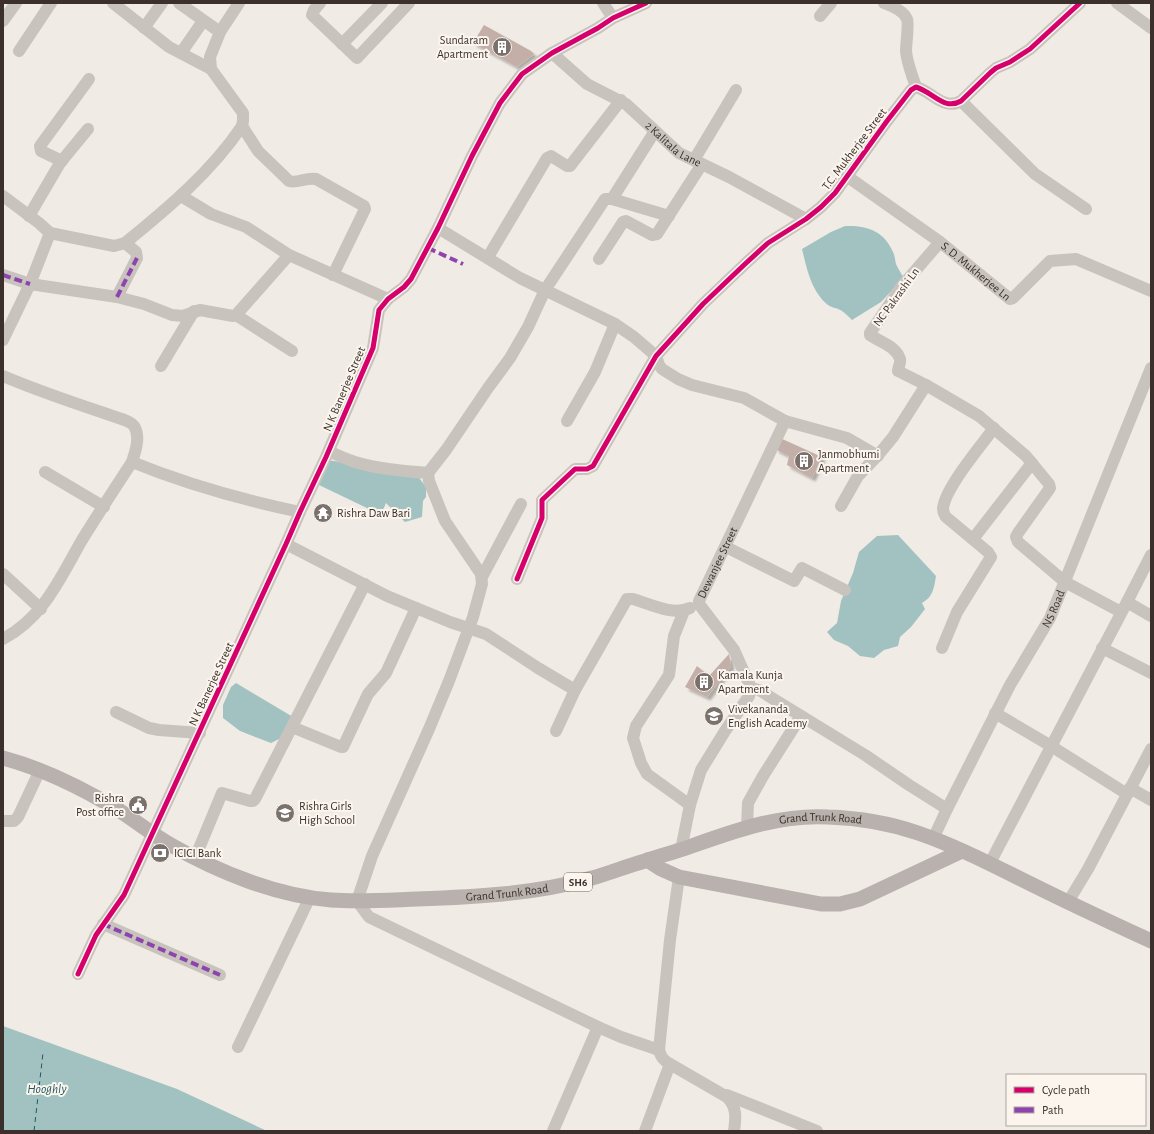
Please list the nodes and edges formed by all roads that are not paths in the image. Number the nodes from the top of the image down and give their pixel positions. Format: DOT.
graph roads {
  1 [pos="16,3"];
  2 [pos="51,3"];
  3 [pos="114,3"];
  4 [pos="162,3"];
  5 [pos="179,3"];
  6 [pos="239,3"];
  7 [pos="320,3"];
  8 [pos="382,3"];
  9 [pos="409,3"];
  10 [pos="603,3"];
  11 [pos="646,3"];
  12 [pos="831,3"];
  13 [pos="1117,3"];
  14 [pos="891,4"];
  15 [pos="1079,4"];
  16 [pos="820,16"];
  17 [pos="613,18"];
  18 [pos="3,21"];
  19 [pos="204,21"];
  20 [pos="144,28"];
  21 [pos="1151,28"];
  22 [pos="220,32"];
  23 [pos="342,44"];
  24 [pos="19,51"];
  25 [pos="181,53"];
  26 [pos="552,53"];
  27 [pos="211,69"];
  28 [pos="88,79"];
  29 [pos="916,87"];
  30 [pos="736,90"];
  31 [pos="621,100"];
  32 [pos="961,101"];
  33 [pos="242,126"];
  34 [pos="88,129"];
  35 [pos="655,131"];
  36 [pos="62,161"];
  37 [pos="698,162"];
  38 [pos="848,177"];
  39 [pos="3,196"];
  40 [pos="181,196"];
  41 [pos="612,198"];
  42 [pos="1086,209"];
  43 [pos="29,216"];
  44 [pos="669,216"];
  45 [pos="806,219"];
  46 [pos="438,228"];
  47 [pos="50,233"];
  48 [pos="940,242"];
  49 [pos="125,243"];
  50 [pos="289,255"];
  51 [pos="488,257"];
  52 [pos="599,259"];
  53 [pos="3,275"];
  54 [pos="333,275"];
  55 [pos="30,284"];
  56 [pos="545,290"];
  57 [pos="1151,291"];
  58 [pos="117,297"];
  59 [pos="388,299"];
  60 [pos="194,311"];
  61 [pos="236,315"];
  62 [pos="615,324"];
  63 [pos="3,340"];
  64 [pos="292,351"];
  65 [pos="656,356"];
  66 [pos="161,366"];
  67 [pos="1151,368"];
  68 [pos="3,376"];
  69 [pos="926,385"];
  70 [pos="567,421"];
  71 [pos="786,421"];
  72 [pos="994,428"];
  73 [pos="329,451"];
  74 [pos="878,456"];
  75 [pos="132,462"];
  76 [pos="1032,462"];
  77 [pos="45,472"];
  78 [pos="428,473"];
  79 [pos="521,504"];
  80 [pos="842,506"];
  81 [pos="104,507"];
  82 [pos="300,512"];
  83 [pos="972,539"];
  84 [pos="286,544"];
  85 [pos="726,547"];
  86 [pos="1151,556"];
  87 [pos="3,574"];
  88 [pos="482,577"];
  89 [pos="517,579"];
  90 [pos="1065,582"];
  91 [pos="364,584"];
  92 [pos="845,590"];
  93 [pos="699,604"];
  94 [pos="1124,607"];
  95 [pos="416,608"];
  96 [pos="41,609"];
  97 [pos="684,611"];
  98 [pos="1151,616"];
  99 [pos="468,628"];
  100 [pos="3,639"];
  101 [pos="942,648"];
  102 [pos="1102,648"];
  103 [pos="1151,673"];
  104 [pos="751,688"];
  105 [pos="575,690"];
  106 [pos="116,712"];
  107 [pos="995,713"];
  108 [pos="801,716"];
  109 [pos="292,727"];
  110 [pos="556,731"];
  111 [pos="200,733"];
  112 [pos="1051,746"];
  113 [pos="1151,749"];
  114 [pos="3,758"];
  115 [pos="40,770"];
  116 [pos="1129,791"];
  117 [pos="1151,800"];
  118 [pos="690,805"];
  119 [pos="947,809"];
  120 [pos="3,821"];
  121 [pos="747,828"];
  122 [pos="153,834"];
  123 [pos="933,839"];
  124 [pos="681,850"];
  125 [pos="962,851"];
  126 [pos="195,858"];
  127 [pos="647,860"];
  128 [pos="990,863"];
  129 [pos="679,877"];
  130 [pos="310,897"];
  131 [pos="357,901"];
  132 [pos="1068,902"];
  133 [pos="104,924"];
  134 [pos="1151,941"];
  135 [pos="78,974"];
  136 [pos="220,975"];
  137 [pos="598,1027"];
  138 [pos="238,1047"];
  139 [pos="659,1050"];
  140 [pos="670,1064"];
  141 [pos="717,1091"];
  142 [pos="553,1131"];
  143 [pos="645,1131"];
  144 [pos="734,1131"];
  145 [pos="804,1131"];
  146 [pos="816,1131"];
  1 -- 18 [label="street"];
  2 -- 24 [label="street"];
  3 -- 20 [label="street"];
  4 -- 20 [label="street"];
  5 -- 19 [label="street"];
  6 -- 22 [label="street"];
  7 -- 23 [label="street"];
  8 -- 23 [label="street"];
  9 -- 23 [label="street"];
  10 -- 17 [label="street"];
  11 -- 17 [label="street, N K Banerjee Street"];
  12 -- 16 [label="street"];
  13 -- 21 [label="street"];
  14 -- 29 [label="street"];
  15 -- 32 [label="street"];
  17 -- 26 [label="street, N K Banerjee Street"];
  19 -- 22 [label="street"];
  19 -- 25 [label="street"];
  20 -- 25 [label="street"];
  22 -- 27 [label="street"];
  25 -- 27 [label="street"];
  26 -- 31 [label="street, 2 Kalitala Lane"];
  26 -- 46 [label="street, N K Banerjee Street"];
  27 -- 33 [label="street"];
  28 -- 36 [label="street"];
  29 -- 32 [label="street"];
  29 -- 38 [label="street, T.C. Mukherjee Street"];
  30 -- 37 [label="street"];
  31 -- 35 [label="street, 2 Kalitala Lane"];
  31 -- 51 [label="street"];
  32 -- 42 [label="street"];
  33 -- 40 [label="street"];
  33 -- 54 [label="street"];
  34 -- 36 [label="street"];
  35 -- 37 [label="street, 2 Kalitala Lane"];
  35 -- 41 [label="street"];
  36 -- 43 [label="street"];
  37 -- 44 [label="street"];
  37 -- 45 [label="street, 2 Kalitala Lane"];
  38 -- 45 [label="street, T.C. Mukherjee Street"];
  38 -- 48 [label="street, S. D. Mukherjee Ln"];
  39 -- 43 [label="street"];
  40 -- 49 [label="street"];
  40 -- 50 [label="street"];
  41 -- 44 [label="street"];
  41 -- 56 [label="street"];
  43 -- 47 [label="street"];
  44 -- 52 [label="street"];
  45 -- 65 [label="street, T.C. Mukherjee Street"];
  46 -- 51 [label="street"];
  46 -- 59 [label="street, N K Banerjee Street"];
  47 -- 49 [label="street"];
  47 -- 55 [label="street"];
  48 -- 57 [label="street, S. D. Mukherjee Ln"];
  48 -- 69 [label="street, NC Pakrashi Ln"];
  49 -- 58 [label="street"];
  50 -- 54 [label="street"];
  50 -- 61 [label="street"];
  51 -- 56 [label="street"];
  53 -- 55 [label="street"];
  54 -- 59 [label="street"];
  55 -- 58 [label="street"];
  55 -- 63 [label="street"];
  56 -- 62 [label="street"];
  56 -- 78 [label="street"];
  58 -- 60 [label="street"];
  59 -- 73 [label="street, N K Banerjee Street"];
  60 -- 61 [label="street"];
  60 -- 66 [label="street"];
  61 -- 64 [label="street"];
  62 -- 65 [label="street"];
  62 -- 70 [label="street"];
  65 -- 71 [label="street"];
  65 -- 89 [label="street, T.C. Mukherjee Street"];
  67 -- 90 [label="street, NS Road"];
  68 -- 75 [label="street"];
  69 -- 72 [label="street, NC Pakrashi Ln"];
  69 -- 74 [label="street"];
  71 -- 74 [label="street"];
  71 -- 85 [label="street, Dewanjee Street"];
  72 -- 76 [label="street, NC Pakrashi Ln"];
  72 -- 83 [label="street"];
  73 -- 78 [label="street"];
  73 -- 82 [label="street, N K Banerjee Street"];
  74 -- 80 [label="street"];
  75 -- 81 [label="street"];
  75 -- 82 [label="street"];
  76 -- 83 [label="street"];
  76 -- 90 [label="street, NC Pakrashi Ln"];
  77 -- 81 [label="street"];
  78 -- 88 [label="street"];
  79 -- 88 [label="street"];
  81 -- 96 [label="street"];
  82 -- 84 [label="street, N K Banerjee Street"];
  83 -- 101 [label="street"];
  84 -- 91 [label="street"];
  84 -- 111 [label="street, N K Banerjee Street"];
  85 -- 92 [label="street"];
  85 -- 93 [label="street, Dewanjee Street"];
  86 -- 94 [label="street"];
  87 -- 96 [label="street"];
  88 -- 99 [label="street"];
  90 -- 94 [label="street"];
  90 -- 107 [label="street, NS Road"];
  91 -- 95 [label="street"];
  91 -- 109 [label="street"];
  93 -- 97 [label="street"];
  93 -- 104 [label="street, Dewanjee Street"];
  94 -- 98 [label="street"];
  94 -- 102 [label="street"];
  95 -- 99 [label="street"];
  95 -- 109 [label="street"];
  96 -- 100 [label="street"];
  97 -- 105 [label="street"];
  97 -- 118 [label="street"];
  99 -- 105 [label="street"];
  99 -- 131 [label="street"];
  102 -- 103 [label="street"];
  102 -- 112 [label="street"];
  104 -- 108 [label="street"];
  104 -- 118 [label="street"];
  105 -- 110 [label="street"];
  106 -- 111 [label="street"];
  107 -- 112 [label="street"];
  107 -- 119 [label="street, NS Road"];
  108 -- 119 [label="street"];
  108 -- 121 [label="street"];
  109 -- 126 [label="street"];
  111 -- 122 [label="street, N K Banerjee Street"];
  112 -- 116 [label="street"];
  112 -- 128 [label="street"];
  113 -- 116 [label="street"];
  114 -- 115 [label="main road, Grand Trunk Road / SH6"];
  115 -- 120 [label="street"];
  115 -- 122 [label="main road, Grand Trunk Road / SH6"];
  116 -- 117 [label="street"];
  116 -- 132 [label="street"];
  118 -- 124 [label="street"];
  119 -- 123 [label="street, NS Road"];
  121 -- 123 [label="main road, Grand Trunk Road / SH6"];
  121 -- 124 [label="main road, Grand Trunk Road / SH6"];
  122 -- 126 [label="main road, Grand Trunk Road / SH6"];
  122 -- 133 [label="street, N K Banerjee Street"];
  123 -- 125 [label="main road, Grand Trunk Road / SH6"];
  124 -- 127 [label="main road, Grand Trunk Road / SH6"];
  125 -- 128 [label="main road, Grand Trunk Road / SH6"];
  125 -- 129 [label="main road"];
  126 -- 130 [label="main road, Grand Trunk Road / SH6"];
  127 -- 129 [label="main road"];
  127 -- 131 [label="main road, Grand Trunk Road / SH6"];
  128 -- 132 [label="main road, Grand Trunk Road / SH6"];
  129 -- 139 [label="street"];
  130 -- 131 [label="main road, Grand Trunk Road / SH6"];
  130 -- 138 [label="street"];
  131 -- 137 [label="street"];
  132 -- 134 [label="main road, Grand Trunk Road / SH6"];
  133 -- 135 [label="street, N K Banerjee Street"];
  133 -- 136 [label="street"];
  137 -- 139 [label="street"];
  137 -- 142 [label="street"];
  139 -- 140 [label="street"];
  140 -- 141 [label="street"];
  140 -- 143 [label="street"];
  141 -- 144 [label="street"];
  141 -- 146 [label="street"];
  145 -- 146 [label="street"];
}
